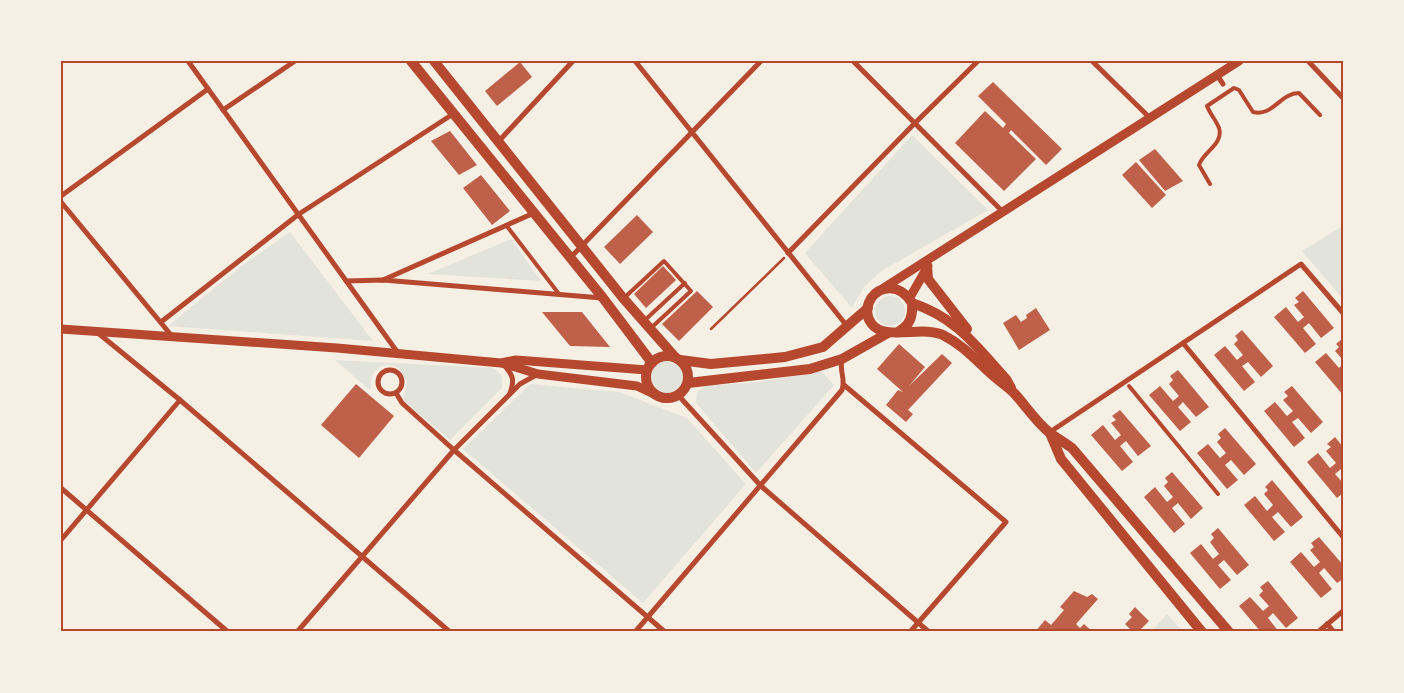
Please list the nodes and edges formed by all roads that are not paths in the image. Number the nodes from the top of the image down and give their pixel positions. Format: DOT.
graph roads {
  1 [pos="188,61"];
  2 [pos="295,61"];
  3 [pos="412,61"];
  4 [pos="434,61"];
  5 [pos="573,61"];
  6 [pos="635,61"];
  7 [pos="761,61"];
  8 [pos="853,61"];
  9 [pos="978,61"];
  10 [pos="1092,61"];
  11 [pos="1239,61"];
  12 [pos="1308,61"];
  13 [pos="1217,75"];
  14 [pos="1223,84"];
  15 [pos="208,89"];
  16 [pos="1228,92"];
  17 [pos="1343,98"];
  18 [pos="223,110"];
  19 [pos="454,114"];
  20 [pos="1320,115"];
  21 [pos="1148,117"];
  22 [pos="914,124"];
  23 [pos="692,133"];
  24 [pos="497,142"];
  25 [pos="1210,184"];
  26 [pos="61,196"];
  27 [pos="61,202"];
  28 [pos="1003,212"];
  29 [pos="534,213"];
  30 [pos="299,214"];
  31 [pos="506,226"];
  32 [pos="583,246"];
  33 [pos="941,253"];
  34 [pos="788,254"];
  35 [pos="570,258"];
  36 [pos="927,266"];
  37 [pos="383,280"];
  38 [pos="346,281"];
  39 [pos="685,283"];
  40 [pos="880,290"];
  41 [pos="559,294"];
  42 [pos="602,298"];
  43 [pos="624,298"];
  44 [pos="911,301"];
  45 [pos="868,308"];
  46 [pos="1343,313"];
  47 [pos="161,322"];
  48 [pos="646,326"];
  49 [pos="848,327"];
  50 [pos="61,328"];
  51 [pos="96,331"];
  52 [pos="893,333"];
  53 [pos="171,335"];
  54 [pos="1183,343"];
  55 [pos="398,353"];
  56 [pos="984,355"];
  57 [pos="677,358"];
  58 [pos="842,359"];
  59 [pos="501,363"];
  60 [pos="649,366"];
  61 [pos="538,374"];
  62 [pos="688,383"];
  63 [pos="844,384"];
  64 [pos="1127,384"];
  65 [pos="1012,391"];
  66 [pos="396,393"];
  67 [pos="656,395"];
  68 [pos="678,395"];
  69 [pos="509,396"];
  70 [pos="180,400"];
  71 [pos="1049,432"];
  72 [pos="454,450"];
  73 [pos="761,486"];
  74 [pos="61,488"];
  75 [pos="1218,494"];
  76 [pos="87,510"];
  77 [pos="1343,537"];
  78 [pos="61,540"];
  79 [pos="362,556"];
  80 [pos="1343,610"];
  81 [pos="648,616"];
  82 [pos="918,622"];
  83 [pos="1327,624"];
  84 [pos="228,632"];
  85 [pos="296,632"];
  86 [pos="450,632"];
  87 [pos="635,632"];
  88 [pos="665,632"];
  89 [pos="910,632"];
  90 [pos="929,632"];
  91 [pos="1202,632"];
  92 [pos="1229,632"];
  93 [pos="1318,632"];
  94 [pos="1334,632"];
  1 -- 15 [label="street"];
  2 -- 18 [label="street"];
  3 -- 19 [label="main road"];
  4 -- 24 [label="main road"];
  5 -- 24 [label="street"];
  6 -- 23 [label="street"];
  7 -- 23 [label="street"];
  8 -- 22 [label="street"];
  9 -- 22 [label="street"];
  10 -- 21 [label="street"];
  11 -- 13 [label="street"];
  12 -- 17 [label="street"];
  13 -- 14 [label="street"];
  13 -- 21 [label="street"];
  14 -- 16 [label="lane"];
  15 -- 18 [label="street"];
  15 -- 26 [label="street"];
  16 -- 20 [label="lane"];
  16 -- 25 [label="lane"];
  18 -- 30 [label="street"];
  19 -- 29 [label="main road"];
  19 -- 30 [label="street"];
  21 -- 28 [label="street"];
  22 -- 28 [label="street"];
  22 -- 34 [label="street"];
  23 -- 32 [label="street"];
  23 -- 34 [label="street"];
  24 -- 32 [label="main road"];
  27 -- 47 [label="street"];
  28 -- 33 [label="street"];
  29 -- 31 [label="street"];
  29 -- 35 [label="main road"];
  30 -- 38 [label="street"];
  30 -- 47 [label="street"];
  31 -- 37 [label="street"];
  31 -- 41 [label="lane"];
  32 -- 35 [label="street"];
  32 -- 43 [label="main road"];
  33 -- 36 [label="street"];
  33 -- 40 [label="street"];
  34 -- 49 [label="street"];
  35 -- 42 [label="main road"];
  36 -- 44 [label="street"];
  36 -- 56 [label="main road"];
  37 -- 38 [label="street"];
  37 -- 41 [label="street"];
  38 -- 55 [label="street"];
  39 -- 43 [label="lane"];
  39 -- 48 [label="lane"];
  39 -- 48 [label="lane"];
  40 -- 44 [label="main road"];
  40 -- 45 [label="main road"];
  41 -- 42 [label="street"];
  42 -- 60 [label="main road"];
  43 -- 48 [label="main road"];
  44 -- 52 [label="main road"];
  44 -- 56 [label="main road"];
  45 -- 49 [label="main road"];
  45 -- 52 [label="main road"];
  46 -- 54 [label="street"];
  47 -- 53 [label="street"];
  48 -- 57 [label="main road"];
  49 -- 57 [label="main road"];
  50 -- 51 [label="street"];
  51 -- 53 [label="street"];
  51 -- 70 [label="street"];
  52 -- 58 [label="main road"];
  52 -- 65 [label="main road"];
  53 -- 55 [label="street"];
  54 -- 64 [label="street"];
  54 -- 77 [label="street"];
  55 -- 59 [label="street"];
  56 -- 65 [label="main road"];
  57 -- 60 [label="main road"];
  57 -- 62 [label="main road"];
  58 -- 62 [label="main road"];
  58 -- 63 [label="street"];
  59 -- 60 [label="street"];
  59 -- 61 [label="street"];
  59 -- 69 [label="street"];
  60 -- 67 [label="main road"];
  61 -- 67 [label="street"];
  61 -- 69 [label="street"];
  62 -- 68 [label="main road"];
  63 -- 73 [label="street"];
  63 -- 82 [label="street"];
  64 -- 71 [label="street"];
  64 -- 75 [label="lane"];
  65 -- 71 [label="main road"];
  66 -- 66 [label="street"];
  66 -- 72 [label="street"];
  67 -- 68 [label="main road"];
  68 -- 73 [label="street"];
  69 -- 72 [label="street"];
  70 -- 76 [label="street"];
  70 -- 79 [label="street"];
  71 -- 91 [label="main road"];
  71 -- 92 [label="main road"];
  72 -- 79 [label="street"];
  72 -- 81 [label="street"];
  73 -- 81 [label="street"];
  73 -- 82 [label="street"];
  74 -- 76 [label="street"];
  76 -- 78 [label="street"];
  76 -- 84 [label="street"];
  79 -- 85 [label="street"];
  79 -- 86 [label="street"];
  80 -- 83 [label="street"];
  81 -- 87 [label="street"];
  81 -- 88 [label="street"];
  82 -- 89 [label="street"];
  82 -- 90 [label="street"];
  83 -- 93 [label="street"];
  83 -- 94 [label="street"];
}
